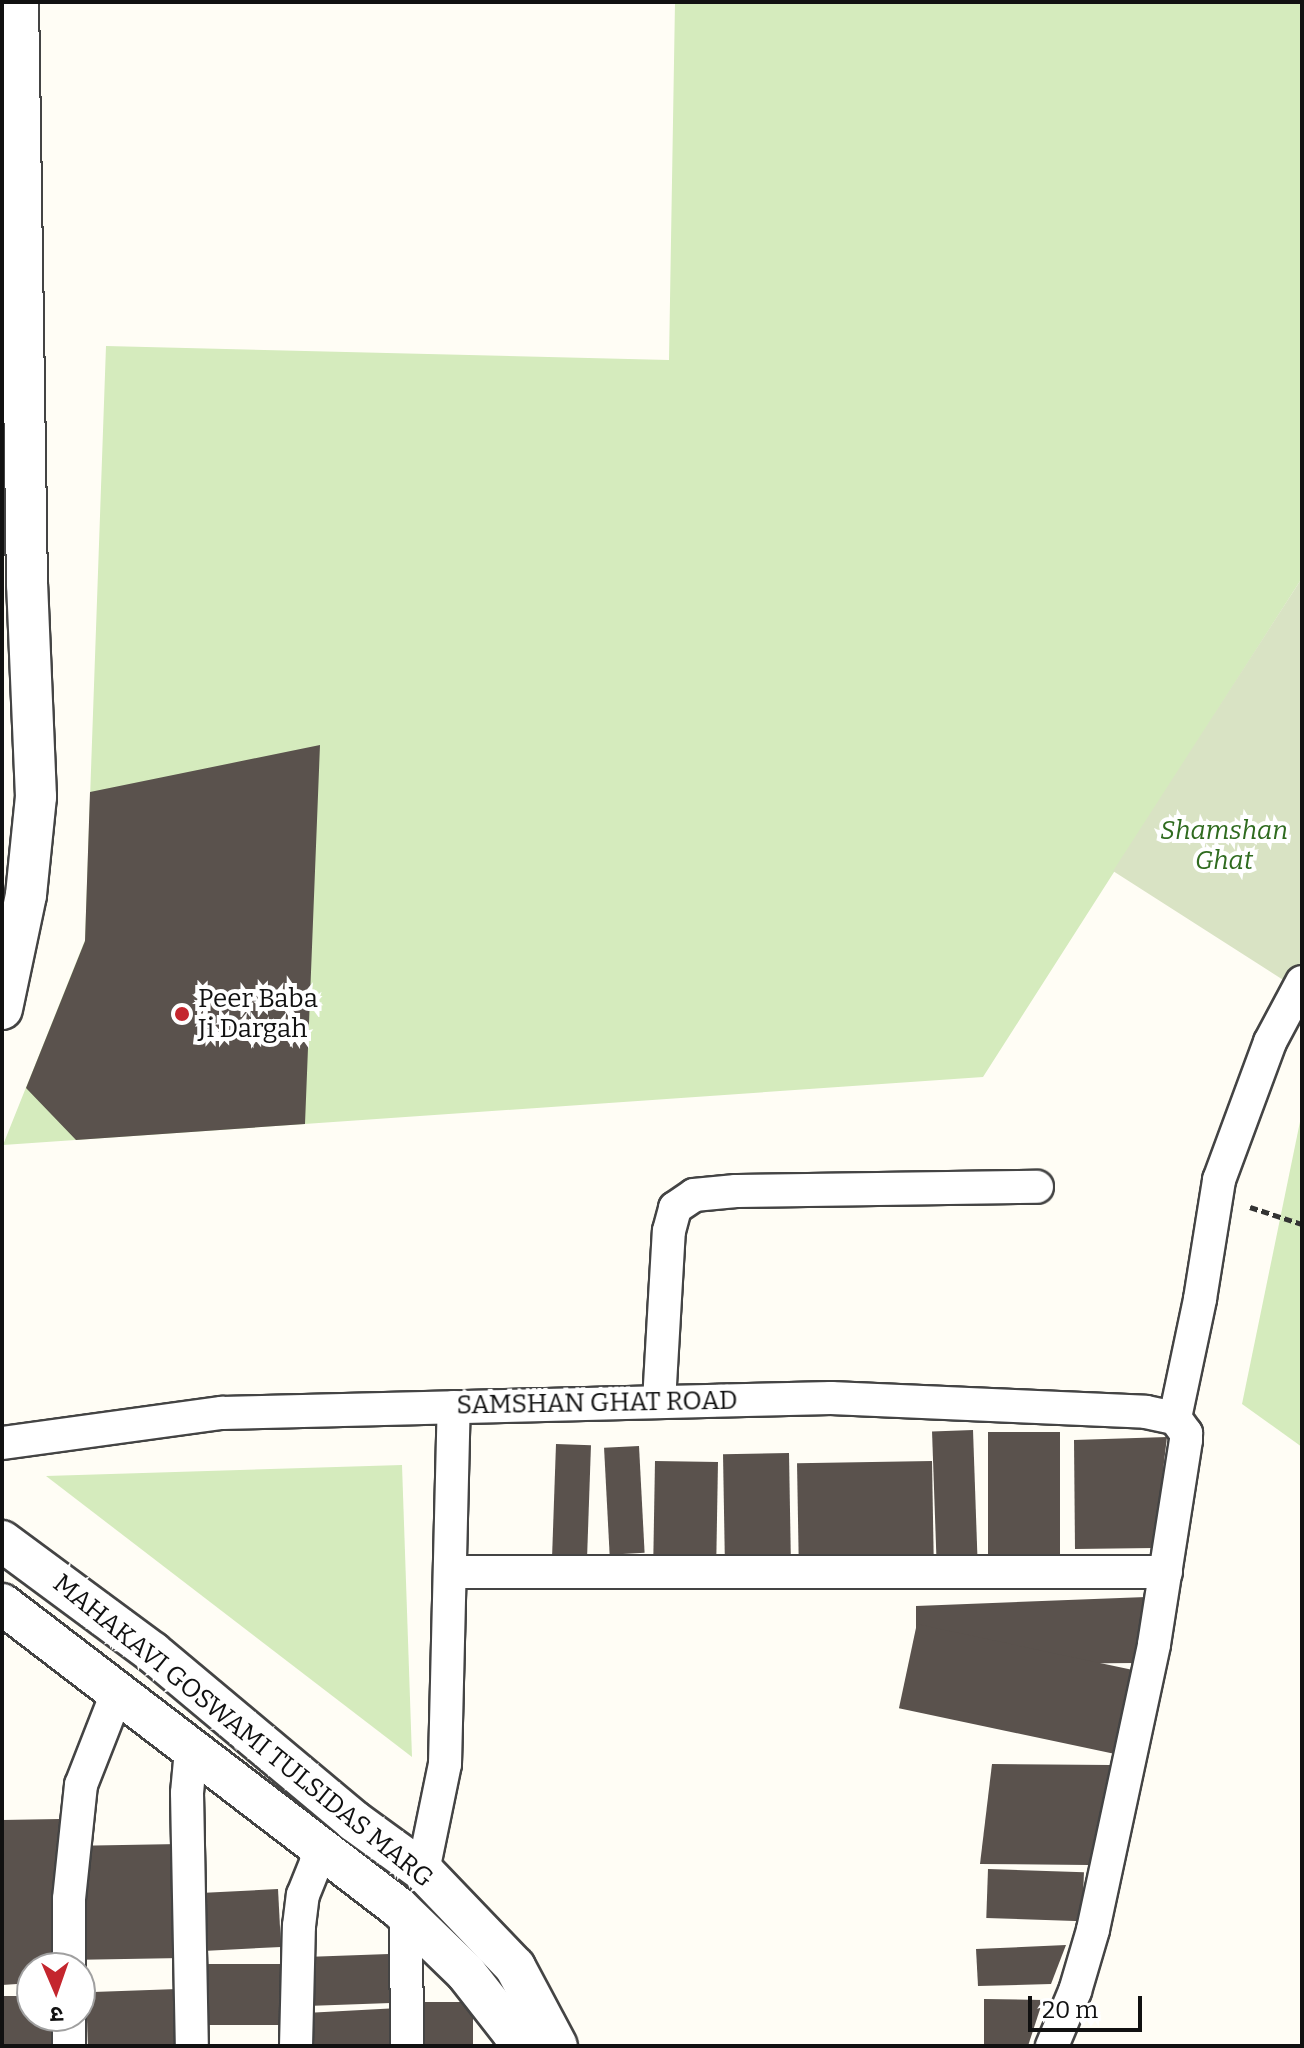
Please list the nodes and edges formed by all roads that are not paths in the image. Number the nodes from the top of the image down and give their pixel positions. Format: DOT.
graph roads {
  1 [pos="18,2"];
  2 [pos="1302,982"];
  3 [pos="2,1009"];
  4 [pos="1037,1187"];
  5 [pos="659,1402"];
  6 [pos="454,1407"];
  7 [pos="1180,1425"];
  8 [pos="2,1443"];
  9 [pos="2,1541"];
  10 [pos="450,1572"];
  11 [pos="1166,1572"];
  12 [pos="2,1604"];
  13 [pos="117,1693"];
  14 [pos="191,1750"];
  15 [pos="326,1852"];
  16 [pos="423,1871"];
  17 [pos="406,1914"];
  18 [pos="69,1952"];
  19 [pos="511,2042"];
  20 [pos="192,2046"];
  21 [pos="296,2046"];
  22 [pos="407,2046"];
  23 [pos="557,2046"];
  24 [pos="1052,2046"];
  1 -- 3 [label="street"];
  2 -- 7 [label="street"];
  4 -- 5 [label="street"];
  5 -- 6 [label="street, SAMSHAN GHAT ROAD"];
  5 -- 7 [label="street, SAMSHAN GHAT ROAD"];
  6 -- 8 [label="street, SAMSHAN GHAT ROAD"];
  6 -- 10 [label="street"];
  7 -- 11 [label="street"];
  9 -- 16 [label="street, MAHAKAVI GOSWAMI TULSIDAS MARG"];
  10 -- 11 [label="street"];
  10 -- 16 [label="street"];
  11 -- 24 [label="street"];
  12 -- 13 [label="street, MAHAKAVI GOSWAMI TULSIDAS MARG"];
  13 -- 14 [label="street, MAHAKAVI GOSWAMI TULSIDAS MARG"];
  13 -- 18 [label="street"];
  14 -- 15 [label="street, MAHAKAVI GOSWAMI TULSIDAS MARG"];
  14 -- 20 [label="street"];
  15 -- 17 [label="street, MAHAKAVI GOSWAMI TULSIDAS MARG"];
  15 -- 21 [label="street"];
  16 -- 23 [label="street, MAHAKAVI GOSWAMI TULSIDAS MARG"];
  17 -- 19 [label="street, MAHAKAVI GOSWAMI TULSIDAS MARG"];
  17 -- 22 [label="street"];
}
